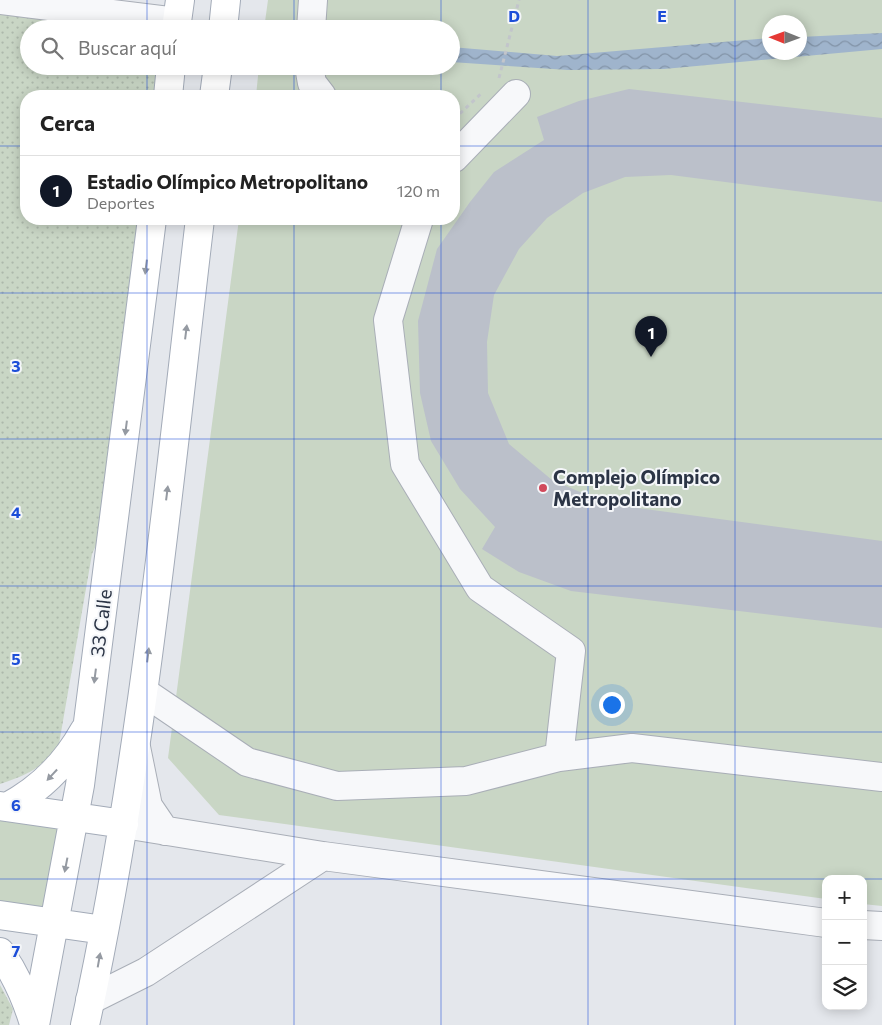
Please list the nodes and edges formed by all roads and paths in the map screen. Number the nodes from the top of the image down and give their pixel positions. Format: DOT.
graph roads {
  1 [pos="0,0"];
  2 [pos="226,0"];
  3 [pos="313,0"];
  4 [pos="519,0"];
  5 [pos="179,20"];
  6 [pos="224,20"];
  7 [pos="312,20"];
  8 [pos="170,75"];
  9 [pos="310,75"];
  10 [pos="503,84"];
  11 [pos="487,88"];
  12 [pos="169,90"];
  13 [pos="317,90"];
  14 [pos="460,113"];
  15 [pos="460,149"];
  16 [pos="151,225"];
  17 [pos="199,225"];
  18 [pos="417,225"];
  19 [pos="144,692"];
  20 [pos="89,720"];
  21 [pos="136,744"];
  22 [pos="559,757"];
  23 [pos="882,777"];
  24 [pos="3,807"];
  25 [pos="75,817"];
  26 [pos="124,824"];
  27 [pos="166,831"];
  28 [pos="324,856"];
  29 [pos="12,916"];
  30 [pos="55,922"];
  31 [pos="822,922"];
  32 [pos="867,925"];
  33 [pos="882,926"];
  34 [pos="104,930"];
  35 [pos="0,952"];
  36 [pos="88,1013"];
  37 [pos="35,1025"];
  1 -- 5 [label="lane"];
  2 -- 6 [label="main road"];
  3 -- 7 [label="lane"];
  4 -- 10 [label="path"];
  8 -- 12 [label="main road"];
  9 -- 13 [label="lane"];
  10 -- 15 [label="lane"];
  11 -- 14 [label="path"];
  16 -- 20 [label="main road, 33 Calle, one-way"];
  19 -- 17 [label="main road, one-way"];
  18 -- 22 [label="lane"];
  19 -- 21 [label="main road"];
  19 -- 22 [label="lane"];
  20 -- 24 [label="main road, one-way"];
  20 -- 25 [label="main road, 33 Calle"];
  21 -- 26 [label="main road"];
  21 -- 27 [label="lane"];
  22 -- 23 [label="lane"];
  24 -- 25 [label="main road"];
  25 -- 26 [label="main road"];
  25 -- 30 [label="main road, 33 Calle, one-way"];
  26 -- 27 [label="lane"];
  26 -- 34 [label="main road"];
  27 -- 28 [label="lane"];
  28 -- 31 [label="lane"];
  28 -- 36 [label="lane"];
  29 -- 30 [label="main road"];
  30 -- 34 [label="main road"];
  30 -- 37 [label="main road, 33 Calle"];
  32 -- 33 [label="lane"];
  36 -- 34 [label="main road, one-way"];
  35 -- 37 [label="main road"];
}
